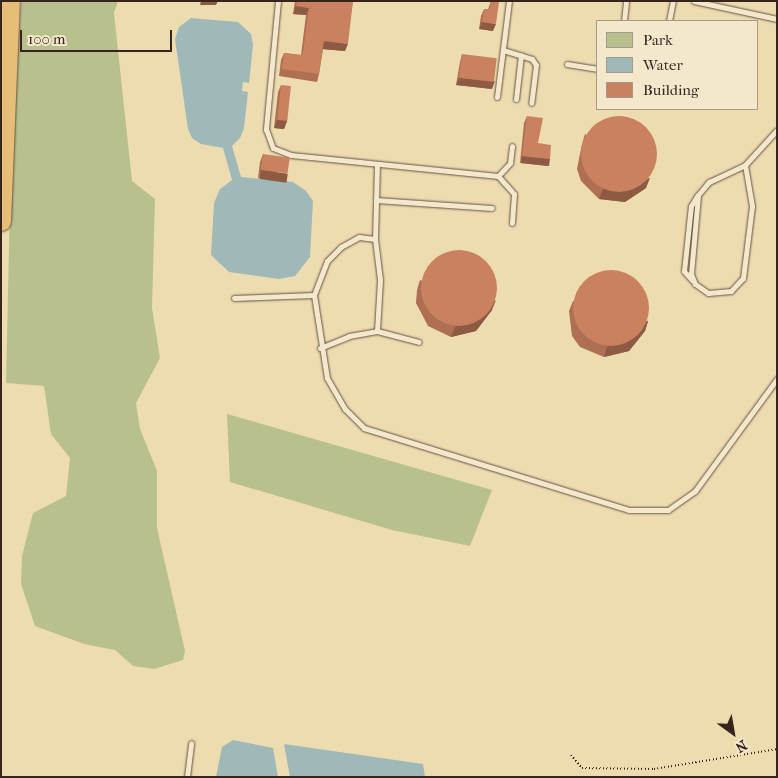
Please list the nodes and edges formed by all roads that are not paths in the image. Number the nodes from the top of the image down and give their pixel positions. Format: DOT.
graph roads {
  1 [pos="10,1"];
  2 [pos="278,1"];
  3 [pos="509,1"];
  4 [pos="626,1"];
  5 [pos="673,1"];
  6 [pos="694,1"];
  7 [pos="777,19"];
  8 [pos="624,20"];
  9 [pos="669,20"];
  10 [pos="503,50"];
  11 [pos="521,55"];
  12 [pos="567,64"];
  13 [pos="596,69"];
  14 [pos="497,97"];
  15 [pos="516,99"];
  16 [pos="531,103"];
  17 [pos="777,130"];
  18 [pos="512,146"];
  19 [pos="377,164"];
  20 [pos="745,166"];
  21 [pos="498,176"];
  22 [pos="376,200"];
  23 [pos="492,208"];
  24 [pos="1,221"];
  25 [pos="512,222"];
  26 [pos="374,239"];
  27 [pos="314,295"];
  28 [pos="234,298"];
  29 [pos="377,331"];
  30 [pos="419,342"];
  31 [pos="320,348"];
  32 [pos="777,379"];
  33 [pos="192,743"];
  34 [pos="187,777"];
  1 -- 24 [label="highway"];
  2 -- 19 [label="lane"];
  3 -- 10 [label="lane"];
  4 -- 8 [label="lane"];
  5 -- 9 [label="lane"];
  6 -- 7 [label="lane"];
  10 -- 11 [label="lane"];
  10 -- 14 [label="lane"];
  11 -- 15 [label="lane"];
  11 -- 16 [label="lane"];
  12 -- 13 [label="lane"];
  17 -- 20 [label="lane"];
  18 -- 21 [label="lane"];
  19 -- 21 [label="lane"];
  19 -- 22 [label="lane"];
  20 -- 20 [label="lane"];
  21 -- 25 [label="lane"];
  22 -- 23 [label="lane"];
  22 -- 26 [label="lane"];
  26 -- 27 [label="lane"];
  26 -- 29 [label="lane"];
  27 -- 28 [label="lane"];
  27 -- 31 [label="lane"];
  29 -- 30 [label="lane"];
  29 -- 31 [label="lane"];
  31 -- 32 [label="lane"];
  33 -- 34 [label="lane"];
}
